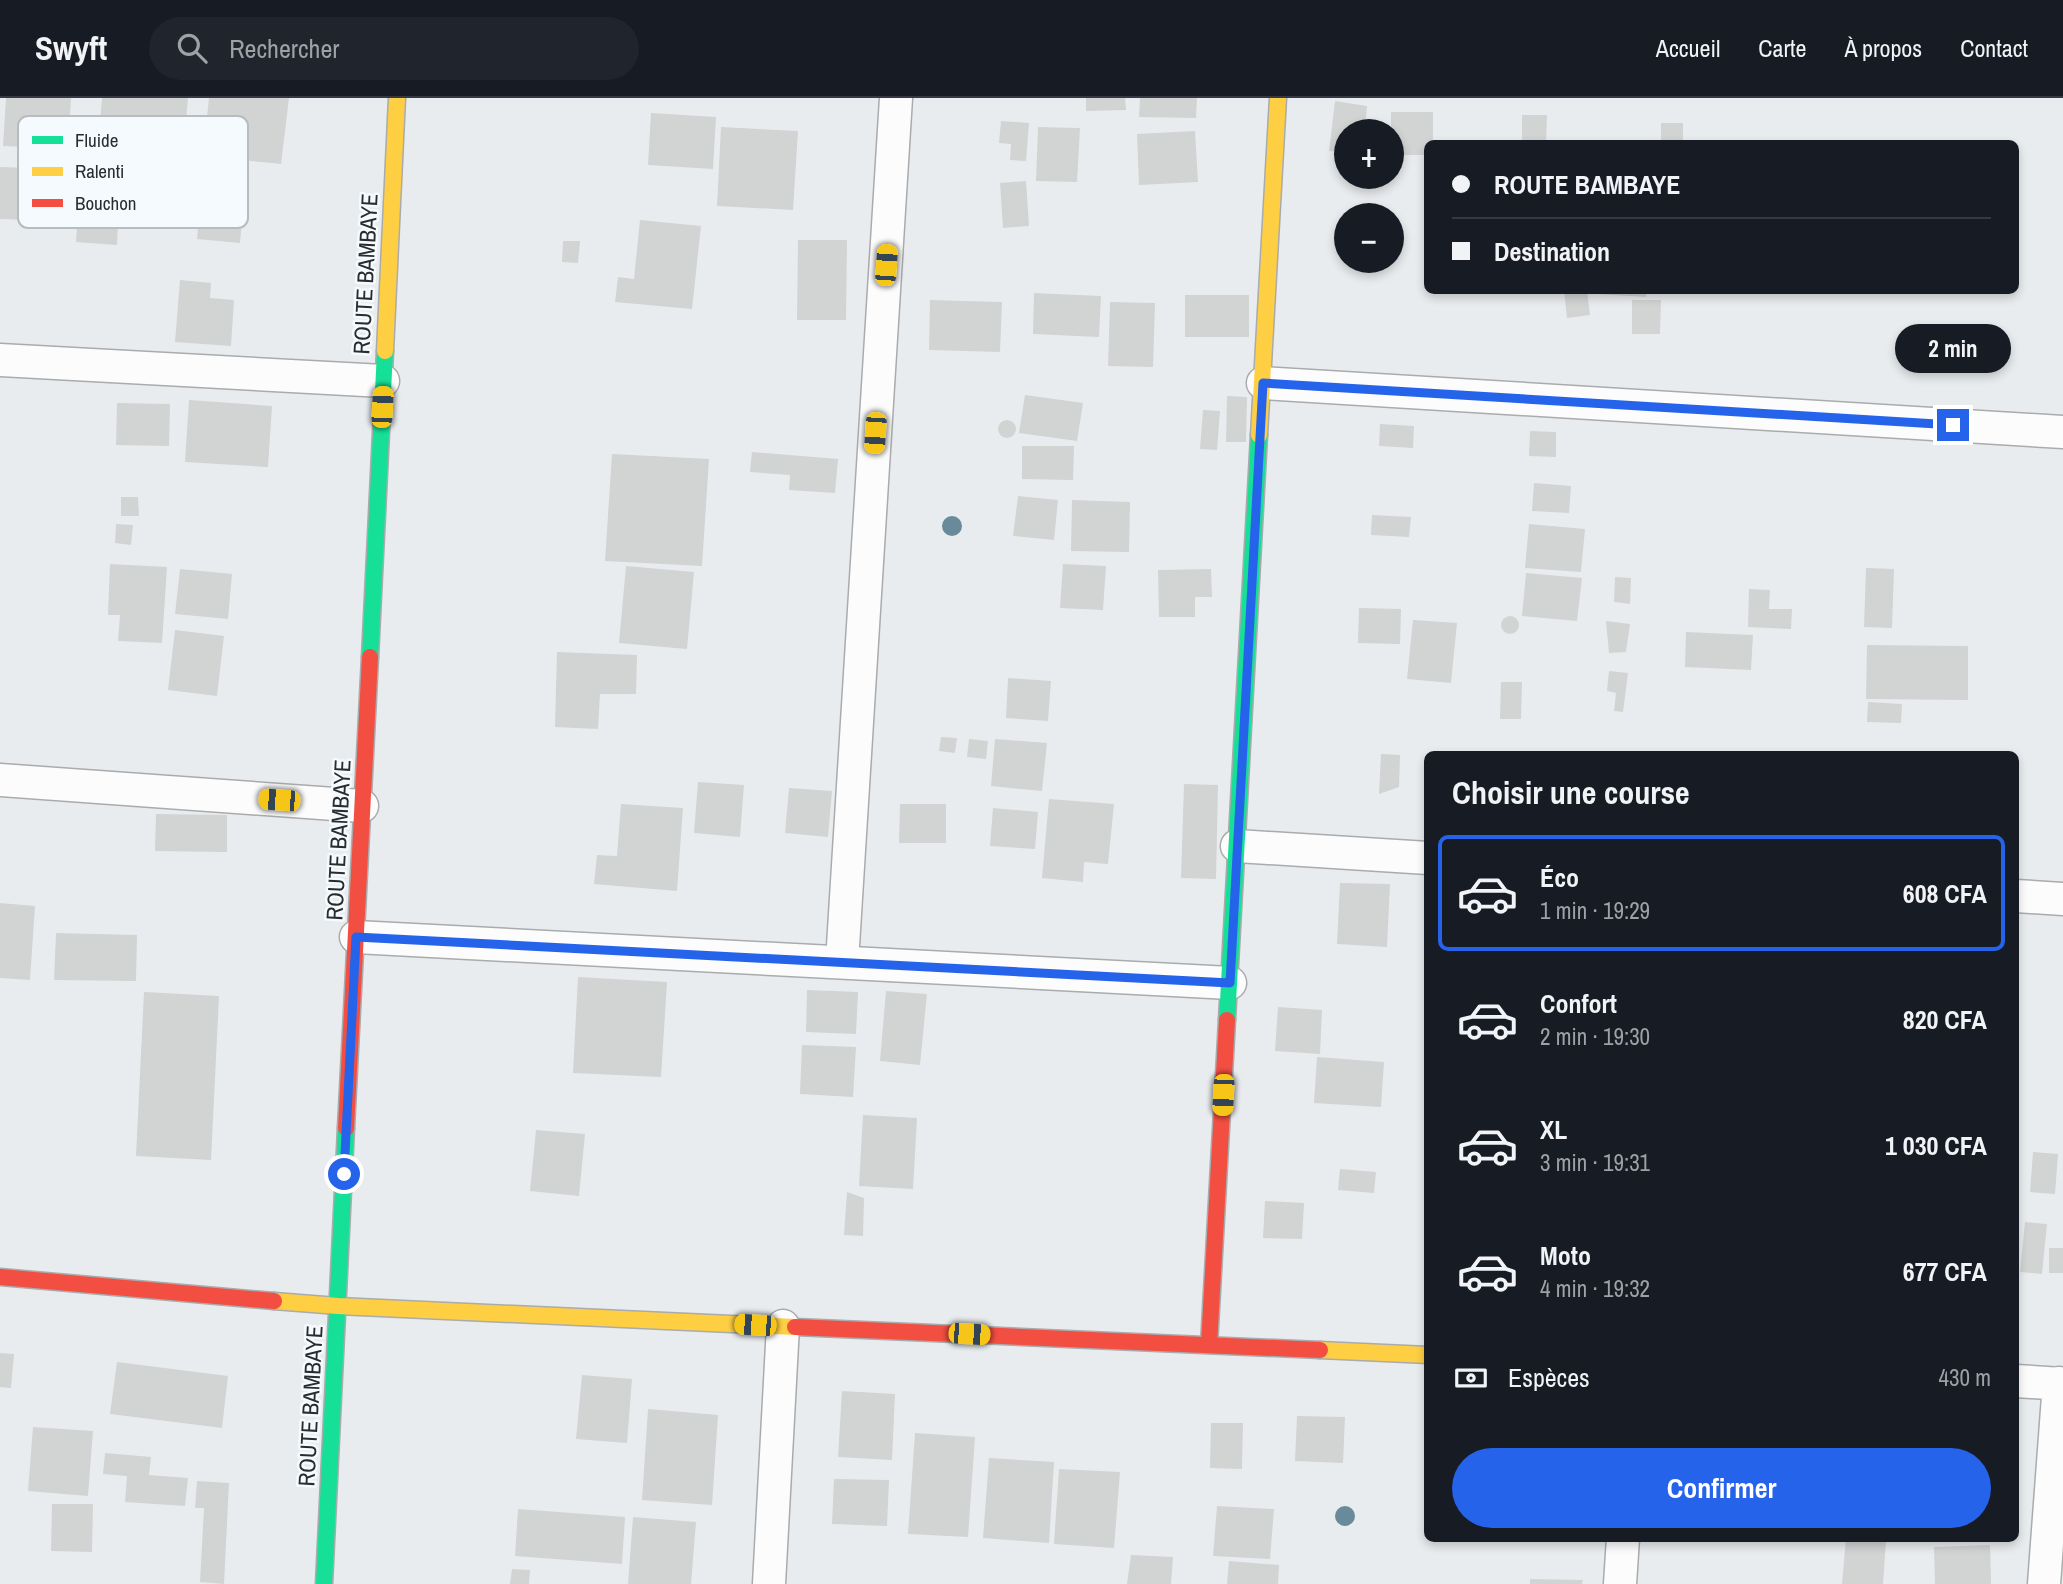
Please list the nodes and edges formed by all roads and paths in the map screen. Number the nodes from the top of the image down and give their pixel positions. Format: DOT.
graph roads {
  1 [pos="397,98"];
  2 [pos="896,98"];
  3 [pos="1278,98"];
  4 [pos="0,360"];
  5 [pos="383,381"];
  6 [pos="1263,383"];
  7 [pos="2063,432"];
  8 [pos="0,780"];
  9 [pos="362,806"];
  10 [pos="1237,846"];
  11 [pos="1424,858"];
  12 [pos="2019,896"];
  13 [pos="2063,900"];
  14 [pos="356,937"];
  15 [pos="842,962"];
  16 [pos="1230,983"];
  17 [pos="0,1277"];
  18 [pos="338,1306"];
  19 [pos="783,1326"];
  20 [pos="1209,1345"];
  21 [pos="1424,1355"];
  22 [pos="2019,1381"];
  23 [pos="2061,1383"];
  24 [pos="1623,1542"];
  25 [pos="324,1584"];
  26 [pos="769,1584"];
  27 [pos="1620,1584"];
  28 [pos="2044,1584"];
  1 -- 5 [label="street, ROUTE BAMBAYE"];
  2 -- 15 [label="street"];
  3 -- 6 [label="street"];
  4 -- 5 [label="street"];
  5 -- 9 [label="street, ROUTE BAMBAYE"];
  6 -- 7 [label="street"];
  6 -- 10 [label="street"];
  8 -- 9 [label="street"];
  9 -- 14 [label="street, ROUTE BAMBAYE"];
  10 -- 11 [label="street"];
  10 -- 16 [label="street"];
  12 -- 13 [label="street"];
  14 -- 15 [label="street"];
  14 -- 18 [label="street, ROUTE BAMBAYE"];
  15 -- 16 [label="street"];
  16 -- 20 [label="street"];
  17 -- 18 [label="street"];
  18 -- 19 [label="street"];
  18 -- 25 [label="street, ROUTE BAMBAYE"];
  19 -- 20 [label="street"];
  19 -- 26 [label="street"];
  20 -- 21 [label="street"];
  22 -- 23 [label="street"];
  23 -- 28 [label="street"];
  24 -- 27 [label="street"];
}
